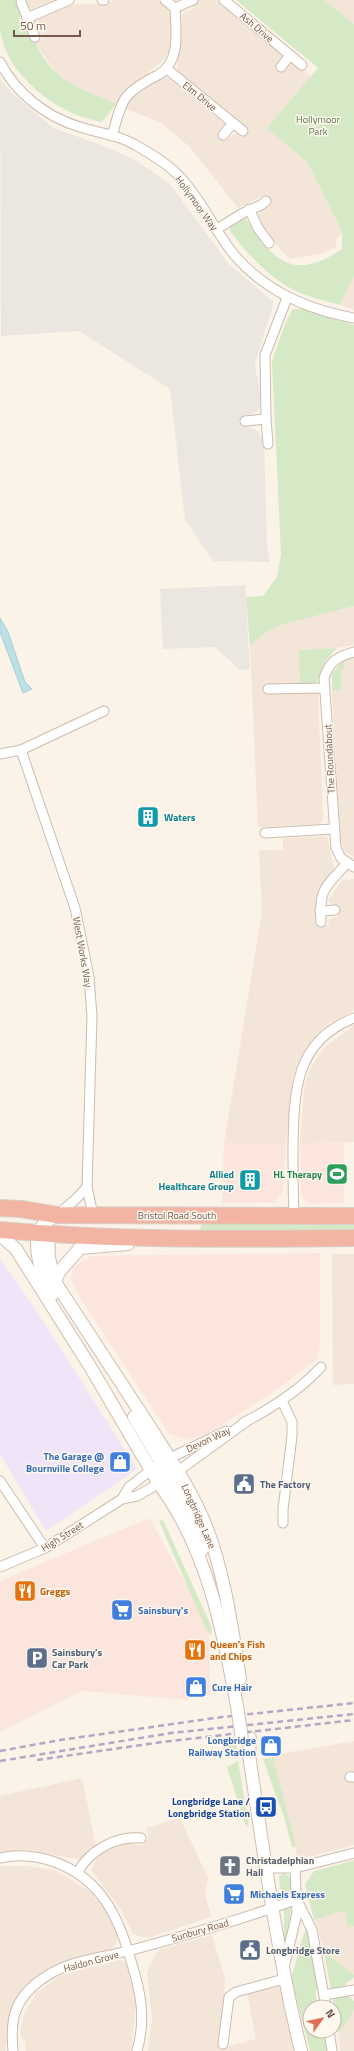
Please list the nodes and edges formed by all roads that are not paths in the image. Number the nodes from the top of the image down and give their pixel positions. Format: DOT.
graph roads {
  1 [pos="69,0"];
  2 [pos="165,0"];
  3 [pos="193,0"];
  4 [pos="224,0"];
  5 [pos="20,2"];
  6 [pos="175,8"];
  7 [pos="27,18"];
  8 [pos="36,37"];
  9 [pos="290,55"];
  10 [pos="0,62"];
  11 [pos="302,65"];
  12 [pos="281,67"];
  13 [pos="167,69"];
  14 [pos="233,123"];
  15 [pos="242,131"];
  16 [pos="223,135"];
  17 [pos="112,136"];
  18 [pos="266,201"];
  19 [pos="249,209"];
  20 [pos="217,229"];
  21 [pos="269,243"];
  22 [pos="287,298"];
  23 [pos="354,318"];
  24 [pos="266,419"];
  25 [pos="245,421"];
  26 [pos="268,444"];
  27 [pos="354,652"];
  28 [pos="324,688"];
  29 [pos="268,689"];
  30 [pos="104,711"];
  31 [pos="21,750"];
  32 [pos="0,754"];
  33 [pos="333,830"];
  34 [pos="265,833"];
  35 [pos="350,865"];
  36 [pos="335,910"];
  37 [pos="320,911"];
  38 [pos="320,922"];
  39 [pos="354,1018"];
  40 [pos="86,1187"];
  41 [pos="0,1208"];
  42 [pos="57,1215"];
  43 [pos="93,1215"];
  44 [pos="199,1215"];
  45 [pos="0,1216"];
  46 [pos="294,1216"];
  47 [pos="354,1216"];
  48 [pos="0,1230"];
  49 [pos="43,1231"];
  50 [pos="0,1235"];
  51 [pos="150,1238"];
  52 [pos="169,1238"];
  53 [pos="354,1238"];
  54 [pos="201,1239"];
  55 [pos="55,1282"];
  56 [pos="321,1367"];
  57 [pos="90,1368"];
  58 [pos="282,1401"];
  59 [pos="247,1421"];
  60 [pos="165,1460"];
  61 [pos="151,1470"];
  62 [pos="168,1478"];
  63 [pos="0,1481"];
  64 [pos="122,1499"];
  65 [pos="284,1523"];
  66 [pos="45,1548"];
  67 [pos="0,1567"];
  68 [pos="241,1706"];
  69 [pos="141,1838"];
  70 [pos="354,1854"];
  71 [pos="0,1858"];
  72 [pos="266,1868"];
  73 [pos="295,1868"];
  74 [pos="77,1873"];
  75 [pos="297,1899"];
  76 [pos="272,1909"];
  77 [pos="128,1951"];
  78 [pos="284,1975"];
  79 [pos="354,1990"];
  80 [pos="324,1995"];
  81 [pos="325,1999"];
  82 [pos="330,2039"];
  83 [pos="223,2044"];
  84 [pos="13,2051"];
  85 [pos="138,2051"];
  86 [pos="302,2051"];
  87 [pos="332,2051"];
  1 -- 7 [label="street"];
  2 -- 6 [label="street"];
  3 -- 6 [label="street"];
  4 -- 9 [label="street, Ash Drive"];
  5 -- 7 [label="street"];
  6 -- 13 [label="street"];
  7 -- 8 [label="street"];
  9 -- 11 [label="street, Ash Drive"];
  9 -- 12 [label="street"];
  10 -- 17 [label="street, Hollymoor Way"];
  13 -- 14 [label="street, Elm Drive"];
  13 -- 17 [label="street"];
  14 -- 15 [label="street, Elm Drive"];
  14 -- 16 [label="street"];
  17 -- 20 [label="street, Hollymoor Way"];
  18 -- 19 [label="street"];
  19 -- 20 [label="street"];
  19 -- 21 [label="street"];
  20 -- 22 [label="street, Hollymoor Way"];
  22 -- 23 [label="street, Hollymoor Way"];
  22 -- 24 [label="street"];
  24 -- 25 [label="street"];
  24 -- 26 [label="street"];
  27 -- 28 [label="street, The Roundabout"];
  28 -- 29 [label="street"];
  28 -- 33 [label="street, The Roundabout"];
  30 -- 31 [label="street"];
  31 -- 32 [label="street"];
  31 -- 40 [label="street, West Works Way"];
  33 -- 34 [label="street"];
  33 -- 35 [label="street, The Roundabout"];
  35 -- 37 [label="street, The Roundabout"];
  36 -- 37 [label="street"];
  37 -- 38 [label="street, The Roundabout"];
  39 -- 46 [label="street"];
  40 -- 42 [label="street"];
  40 -- 43 [label="street, West Works Way"];
  41 -- 42 [label="highway, Bristol Road South"];
  42 -- 43 [label="highway, Bristol Road South"];
  42 -- 49 [label="street"];
  43 -- 44 [label="highway, Bristol Road South"];
  43 -- 52 [label="highway"];
  44 -- 46 [label="highway, Bristol Road South"];
  44 -- 54 [label="highway"];
  45 -- 49 [label="highway"];
  46 -- 47 [label="highway, Bristol Road South"];
  48 -- 49 [label="highway"];
  49 -- 51 [label="highway"];
  49 -- 55 [label="street"];
  49 -- 57 [label="street, Longbridge Lane"];
  50 -- 57 [label="street, Longbridge Lane"];
  51 -- 52 [label="highway"];
  51 -- 55 [label="street"];
  52 -- 54 [label="highway"];
  53 -- 54 [label="highway"];
  55 -- 60 [label="street"];
  56 -- 58 [label="street, Devon Way"];
  57 -- 61 [label="street, Longbridge Lane"];
  58 -- 59 [label="street, Devon Way"];
  58 -- 65 [label="street"];
  59 -- 60 [label="street, Devon Way"];
  59 -- 62 [label="street, Devon Way"];
  60 -- 61 [label="street, Devon Way"];
  60 -- 62 [label="street"];
  61 -- 62 [label="street, Longbridge Lane"];
  61 -- 64 [label="street, High Street"];
  62 -- 64 [label="street, High Street"];
  62 -- 68 [label="street, Longbridge Lane"];
  62 -- 68 [label="street, Longbridge Lane"];
  63 -- 66 [label="street"];
  64 -- 66 [label="street, High Street"];
  66 -- 67 [label="street, High Street"];
  68 -- 72 [label="street, Longbridge Lane, bridge"];
  69 -- 74 [label="street"];
  70 -- 73 [label="street"];
  71 -- 74 [label="street"];
  72 -- 73 [label="street"];
  72 -- 76 [label="street, Longbridge Lane"];
  73 -- 75 [label="street, Longbridge Lane"];
  74 -- 77 [label="street"];
  75 -- 76 [label="street"];
  75 -- 78 [label="street, Longbridge Lane"];
  75 -- 80 [label="street, Longbridge Lane"];
  76 -- 77 [label="street, Sunbury Road"];
  76 -- 78 [label="street, Longbridge Lane"];
  77 -- 84 [label="street, Haldon Grove"];
  77 -- 85 [label="street"];
  78 -- 83 [label="street"];
  78 -- 86 [label="street, Longbridge Lane"];
  79 -- 80 [label="street"];
  80 -- 81 [label="street, Longbridge Lane"];
  82 -- 87 [label="street"];
}
